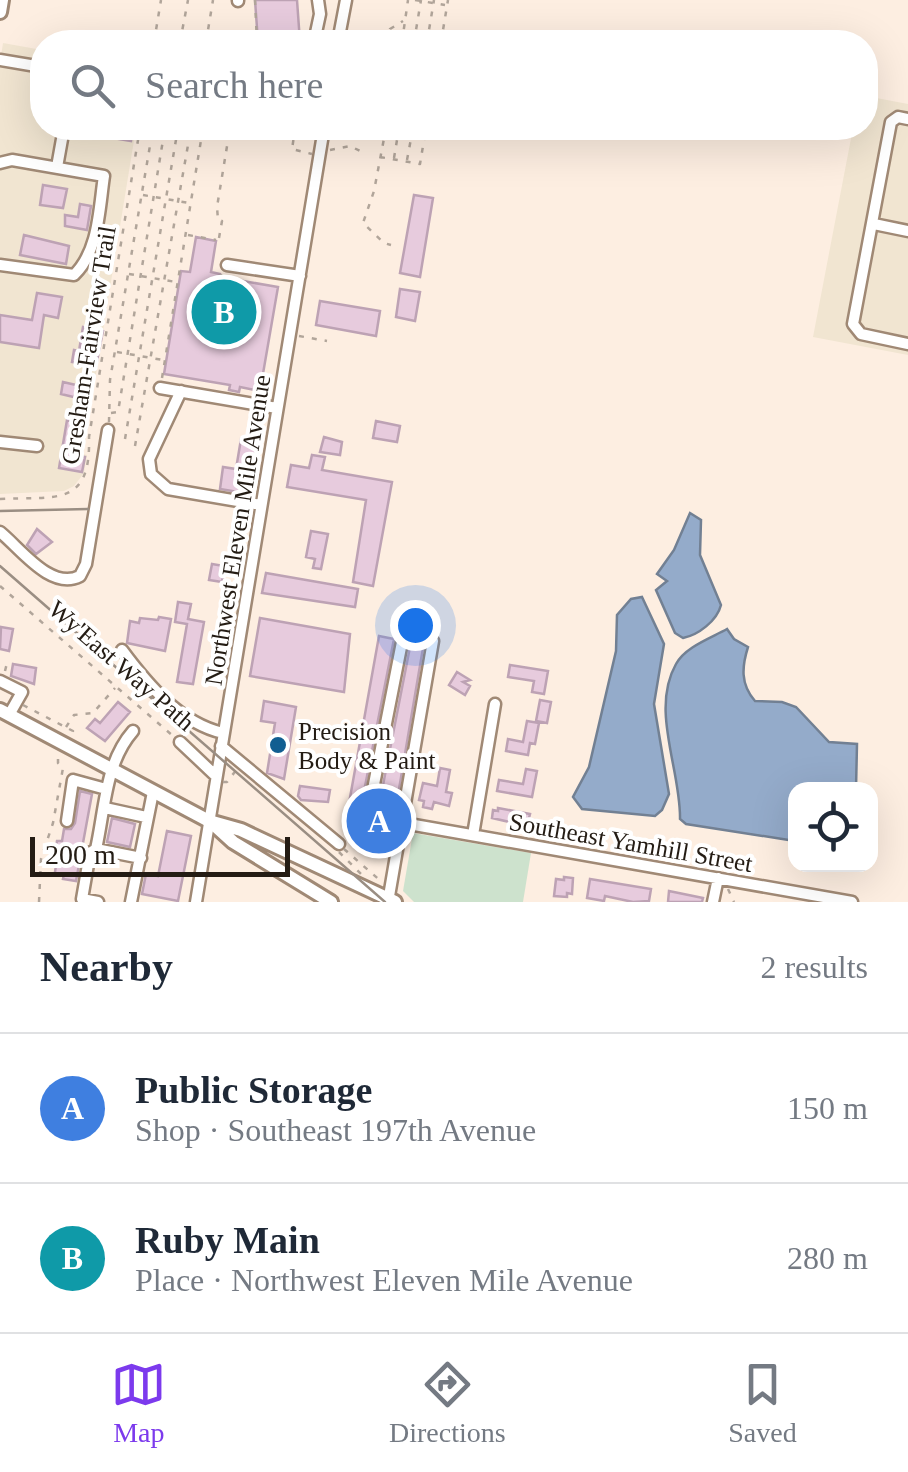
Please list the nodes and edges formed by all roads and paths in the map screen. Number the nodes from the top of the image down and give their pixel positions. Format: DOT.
graph roads {
  1 [pos="2,0"];
  2 [pos="161,0"];
  3 [pos="188,0"];
  4 [pos="213,0"];
  5 [pos="255,0"];
  6 [pos="318,0"];
  7 [pos="346,0"];
  8 [pos="408,0"];
  9 [pos="414,0"];
  10 [pos="421,0"];
  11 [pos="434,2"];
  12 [pos="447,3"];
  13 [pos="0,12"];
  14 [pos="405,20"];
  15 [pos="156,30"];
  16 [pos="182,30"];
  17 [pos="208,30"];
  18 [pos="257,30"];
  19 [pos="317,30"];
  20 [pos="340,30"];
  21 [pos="390,30"];
  22 [pos="404,30"];
  23 [pos="416,30"];
  24 [pos="429,30"];
  25 [pos="442,30"];
  26 [pos="0,60"];
  27 [pos="30,65"];
  28 [pos="908,119"];
  29 [pos="62,140"];
  30 [pos="138,140"];
  31 [pos="151,140"];
  32 [pos="163,140"];
  33 [pos="176,140"];
  34 [pos="189,140"];
  35 [pos="201,140"];
  36 [pos="228,140"];
  37 [pos="294,140"];
  38 [pos="324,140"];
  39 [pos="384,140"];
  40 [pos="398,140"];
  41 [pos="411,140"];
  42 [pos="424,140"];
  43 [pos="324,152"];
  44 [pos="362,152"];
  45 [pos="380,158"];
  46 [pos="394,160"];
  47 [pos="0,162"];
  48 [pos="407,162"];
  49 [pos="57,168"];
  50 [pos="142,195"];
  51 [pos="154,197"];
  52 [pos="166,199"];
  53 [pos="179,202"];
  54 [pos="191,204"];
  55 [pos="874,224"];
  56 [pos="908,231"];
  57 [pos="185,234"];
  58 [pos="391,246"];
  59 [pos="0,265"];
  60 [pos="223,272"];
  61 [pos="128,274"];
  62 [pos="140,276"];
  63 [pos="300,276"];
  64 [pos="153,278"];
  65 [pos="166,280"];
  66 [pos="177,282"];
  67 [pos="298,336"];
  68 [pos="327,341"];
  69 [pos="908,344"];
  70 [pos="116,352"];
  71 [pos="127,354"];
  72 [pos="140,356"];
  73 [pos="152,358"];
  74 [pos="164,360"];
  75 [pos="160,388"];
  76 [pos="181,391"];
  77 [pos="278,408"];
  78 [pos="109,414"];
  79 [pos="108,430"];
  80 [pos="126,440"];
  81 [pos="0,442"];
  82 [pos="36,446"];
  83 [pos="135,446"];
  84 [pos="0,499"];
  85 [pos="261,506"];
  86 [pos="0,532"];
  87 [pos="0,586"];
  88 [pos="122,650"];
  89 [pos="0,681"];
  90 [pos="116,687"];
  91 [pos="17,701"];
  92 [pos="495,704"];
  93 [pos="5,713"];
  94 [pos="66,727"];
  95 [pos="132,731"];
  96 [pos="222,740"];
  97 [pos="180,742"];
  98 [pos="65,744"];
  99 [pos="112,770"];
  100 [pos="216,776"];
  101 [pos="106,789"];
  102 [pos="154,792"];
  103 [pos="105,808"];
  104 [pos="146,818"];
  105 [pos="210,820"];
  106 [pos="67,821"];
  107 [pos="403,823"];
  108 [pos="474,835"];
  109 [pos="400,839"];
  110 [pos="340,844"];
  111 [pos="96,849"];
  112 [pos="140,858"];
  113 [pos="718,878"];
  114 [pos="384,884"];
  115 [pos="821,899"];
  116 [pos="390,901"];
  117 [pos="38,902"];
  118 [pos="98,902"];
  119 [pos="131,902"];
  120 [pos="196,902"];
  121 [pos="331,902"];
  122 [pos="713,902"];
  123 [pos="852,902"];
  1 -- 13 [label="main road"];
  2 -- 15 [label="path"];
  3 -- 16 [label="path"];
  4 -- 17 [label="path"];
  5 -- 18 [label="path"];
  6 -- 19 [label="street"];
  7 -- 20 [label="street"];
  8 -- 14 [label="path"];
  9 -- 10 [label="path"];
  10 -- 11 [label="path"];
  10 -- 23 [label="path"];
  11 -- 12 [label="path"];
  11 -- 24 [label="path"];
  12 -- 25 [label="path"];
  14 -- 21 [label="path"];
  14 -- 22 [label="path"];
  26 -- 27 [label="street"];
  28 -- 55 [label="street"];
  29 -- 49 [label="street"];
  30 -- 84 [label="path, Gresham-Fairview Trail"];
  31 -- 50 [label="path"];
  32 -- 51 [label="path"];
  33 -- 52 [label="path"];
  34 -- 53 [label="path"];
  35 -- 54 [label="path"];
  36 -- 57 [label="path"];
  37 -- 43 [label="path"];
  38 -- 43 [label="street, Northwest Eleven Mile Avenue"];
  39 -- 45 [label="path"];
  40 -- 46 [label="path"];
  41 -- 48 [label="path"];
  42 -- 48 [label="path"];
  43 -- 44 [label="path"];
  43 -- 63 [label="street, Northwest Eleven Mile Avenue"];
  45 -- 46 [label="path"];
  45 -- 58 [label="path"];
  46 -- 48 [label="path"];
  47 -- 49 [label="street"];
  49 -- 59 [label="street"];
  50 -- 51 [label="path"];
  50 -- 61 [label="path"];
  51 -- 52 [label="path"];
  51 -- 62 [label="path"];
  52 -- 53 [label="path"];
  52 -- 64 [label="path"];
  53 -- 54 [label="path"];
  53 -- 65 [label="path"];
  54 -- 57 [label="path"];
  55 -- 56 [label="street"];
  55 -- 69 [label="street"];
  57 -- 66 [label="path"];
  60 -- 63 [label="street"];
  61 -- 62 [label="path"];
  61 -- 70 [label="path"];
  62 -- 64 [label="path"];
  62 -- 71 [label="path"];
  63 -- 77 [label="street, Northwest Eleven Mile Avenue"];
  64 -- 65 [label="path"];
  64 -- 72 [label="path"];
  65 -- 66 [label="path"];
  65 -- 73 [label="path"];
  66 -- 74 [label="path"];
  67 -- 68 [label="path"];
  70 -- 71 [label="path"];
  70 -- 78 [label="path"];
  71 -- 72 [label="path"];
  71 -- 78 [label="path"];
  72 -- 73 [label="path"];
  72 -- 80 [label="path"];
  73 -- 74 [label="path"];
  73 -- 83 [label="path"];
  74 -- 75 [label="path"];
  75 -- 76 [label="street"];
  76 -- 77 [label="street"];
  76 -- 85 [label="street"];
  77 -- 85 [label="street, Northwest Eleven Mile Avenue"];
  78 -- 79 [label="path"];
  79 -- 86 [label="street"];
  81 -- 82 [label="street"];
  85 -- 96 [label="street, Northwest Eleven Mile Avenue"];
  87 -- 90 [label="path, Wy'East Way Path"];
  88 -- 96 [label="street"];
  89 -- 91 [label="street"];
  90 -- 94 [label="path"];
  90 -- 97 [label="path, Wy'East Way Path"];
  91 -- 93 [label="street"];
  91 -- 94 [label="path"];
  92 -- 108 [label="street"];
  93 -- 98 [label="main road"];
  94 -- 98 [label="path"];
  95 -- 99 [label="street"];
  96 -- 100 [label="street, Northwest Eleven Mile Avenue"];
  96 -- 110 [label="street"];
  97 -- 100 [label="street, Wy'East Way Path"];
  98 -- 99 [label="main road"];
  98 -- 117 [label="path"];
  99 -- 101 [label="street"];
  99 -- 102 [label="main road"];
  100 -- 105 [label="street, Northwest Eleven Mile Avenue"];
  101 -- 103 [label="street"];
  101 -- 106 [label="street"];
  102 -- 104 [label="street"];
  102 -- 105 [label="main road"];
  103 -- 104 [label="street"];
  103 -- 111 [label="street"];
  104 -- 112 [label="street"];
  105 -- 116 [label="main road"];
  105 -- 120 [label="street, Northwest Eleven Mile Avenue"];
  105 -- 121 [label="main road"];
  107 -- 108 [label="street, Southeast Yamhill Street"];
  107 -- 109 [label="street"];
  107 -- 109 [label="street"];
  108 -- 113 [label="street, Southeast Yamhill Street"];
  109 -- 116 [label="street"];
  110 -- 114 [label="path"];
  111 -- 112 [label="street"];
  111 -- 118 [label="street"];
  112 -- 119 [label="street"];
  113 -- 115 [label="street, Southeast Yamhill Street"];
  113 -- 122 [label="street"];
  115 -- 123 [label="street, Southeast Yamhill Street"];
}
